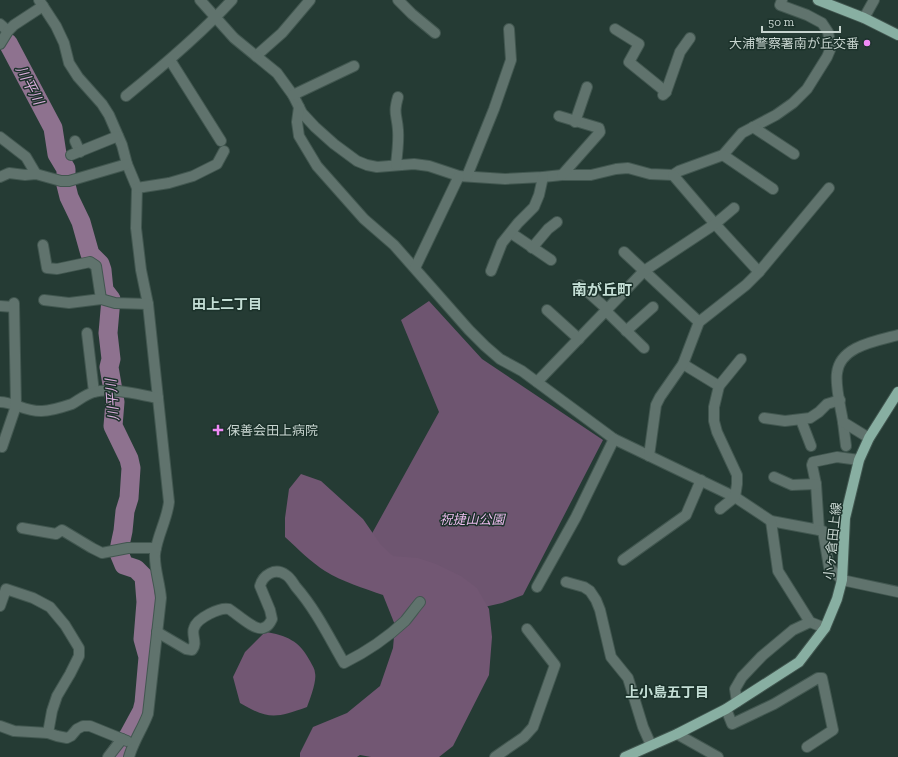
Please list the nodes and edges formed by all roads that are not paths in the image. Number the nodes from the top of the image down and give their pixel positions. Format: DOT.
graph roads {
  1 [pos="200,0"];
  2 [pos="232,0"];
  3 [pos="310,0"];
  4 [pos="398,0"];
  5 [pos="782,0"];
  6 [pos="818,0"];
  7 [pos="874,0"];
  8 [pos="41,3"];
  9 [pos="215,18"];
  10 [pos="864,18"];
  11 [pos="0,24"];
  12 [pos="509,29"];
  13 [pos="615,29"];
  14 [pos="8,31"];
  15 [pos="435,33"];
  16 [pos="898,35"];
  17 [pos="690,38"];
  18 [pos="0,44"];
  19 [pos="256,56"];
  20 [pos="170,60"];
  21 [pos="354,66"];
  22 [pos="587,87"];
  23 [pos="293,95"];
  24 [pos="126,96"];
  25 [pos="398,97"];
  26 [pos="299,107"];
  27 [pos="559,116"];
  28 [pos="575,122"];
  29 [pos="753,127"];
  30 [pos="118,136"];
  31 [pos="0,137"];
  32 [pos="75,141"];
  33 [pos="221,141"];
  34 [pos="224,152"];
  35 [pos="794,154"];
  36 [pos="723,155"];
  37 [pos="127,164"];
  38 [pos="396,165"];
  39 [pos="36,174"];
  40 [pos="562,175"];
  41 [pos="673,175"];
  42 [pos="463,176"];
  43 [pos="0,177"];
  44 [pos="544,178"];
  45 [pos="137,188"];
  46 [pos="829,188"];
  47 [pos="773,189"];
  48 [pos="734,208"];
  49 [pos="557,222"];
  50 [pos="715,224"];
  51 [pos="511,232"];
  52 [pos="43,244"];
  53 [pos="532,248"];
  54 [pos="624,252"];
  55 [pos="551,260"];
  56 [pos="415,268"];
  57 [pos="491,271"];
  58 [pos="644,271"];
  59 [pos="759,272"];
  60 [pos="580,285"];
  61 [pos="44,300"];
  62 [pos="108,301"];
  63 [pos="148,304"];
  64 [pos="0,306"];
  65 [pos="653,306"];
  66 [pos="547,310"];
  67 [pos="607,311"];
  68 [pos="699,322"];
  69 [pos="626,331"];
  70 [pos="87,332"];
  71 [pos="898,335"];
  72 [pos="579,339"];
  73 [pos="644,348"];
  74 [pos="741,359"];
  75 [pos="683,364"];
  76 [pos="537,382"];
  77 [pos="719,386"];
  78 [pos="94,392"];
  79 [pos="898,392"];
  80 [pos="158,398"];
  81 [pos="840,400"];
  82 [pos="0,402"];
  83 [pos="16,406"];
  84 [pos="764,418"];
  85 [pos="801,420"];
  86 [pos="843,422"];
  87 [pos="869,438"];
  88 [pos="614,439"];
  89 [pos="811,446"];
  90 [pos="846,446"];
  91 [pos="2,447"];
  92 [pos="649,456"];
  93 [pos="859,460"];
  94 [pos="774,477"];
  95 [pos="701,480"];
  96 [pos="816,484"];
  97 [pos="735,497"];
  98 [pos="720,509"];
  99 [pos="771,521"];
  100 [pos="22,528"];
  101 [pos="819,530"];
  102 [pos="156,548"];
  103 [pos="623,560"];
  104 [pos="842,580"];
  105 [pos="566,582"];
  106 [pos="537,587"];
  107 [pos="898,592"];
  108 [pos="420,602"];
  109 [pos="0,606"];
  110 [pos="810,622"];
  111 [pos="825,628"];
  112 [pos="527,629"];
  113 [pos="157,632"];
  114 [pos="737,702"];
  115 [pos="726,709"];
  116 [pos="0,726"];
  117 [pos="48,733"];
  118 [pos="677,734"];
  119 [pos="122,738"];
  120 [pos="133,744"];
  121 [pos="652,744"];
  122 [pos="807,747"];
  123 [pos="108,757"];
  124 [pos="130,757"];
  125 [pos="495,757"];
  126 [pos="625,757"];
  127 [pos="718,757"];
  1 -- 9 [label="street"];
  2 -- 9 [label="street"];
  3 -- 19 [label="street"];
  4 -- 15 [label="street"];
  5 -- 29 [label="street"];
  6 -- 10 [label="main road"];
  7 -- 10 [label="street"];
  8 -- 14 [label="street"];
  8 -- 30 [label="street"];
  9 -- 19 [label="street"];
  9 -- 20 [label="street"];
  10 -- 16 [label="main road"];
  11 -- 14 [label="street"];
  12 -- 42 [label="street"];
  13 -- 17 [label="street"];
  14 -- 18 [label="street"];
  19 -- 23 [label="street"];
  20 -- 24 [label="street"];
  20 -- 33 [label="street"];
  21 -- 23 [label="street"];
  22 -- 28 [label="street"];
  23 -- 26 [label="street"];
  25 -- 38 [label="street"];
  26 -- 38 [label="street"];
  26 -- 56 [label="street"];
  27 -- 28 [label="street"];
  28 -- 40 [label="street"];
  29 -- 35 [label="street"];
  29 -- 36 [label="street"];
  30 -- 32 [label="street"];
  30 -- 37 [label="street"];
  31 -- 39 [label="street"];
  34 -- 45 [label="street"];
  36 -- 41 [label="street"];
  36 -- 47 [label="street"];
  37 -- 39 [label="street"];
  37 -- 45 [label="street"];
  38 -- 42 [label="street"];
  39 -- 43 [label="street"];
  40 -- 41 [label="street"];
  40 -- 44 [label="street"];
  41 -- 50 [label="street"];
  42 -- 44 [label="street"];
  42 -- 56 [label="street"];
  44 -- 51 [label="street"];
  45 -- 63 [label="street"];
  46 -- 59 [label="street"];
  48 -- 50 [label="street"];
  49 -- 53 [label="street"];
  50 -- 58 [label="street"];
  50 -- 59 [label="street"];
  51 -- 53 [label="street"];
  51 -- 57 [label="street"];
  52 -- 62 [label="street"];
  53 -- 55 [label="street"];
  54 -- 58 [label="street"];
  56 -- 76 [label="street"];
  58 -- 67 [label="street"];
  58 -- 68 [label="street"];
  59 -- 68 [label="street"];
  60 -- 67 [label="street"];
  61 -- 62 [label="street"];
  62 -- 63 [label="street"];
  63 -- 80 [label="street"];
  64 -- 83 [label="street"];
  65 -- 69 [label="street"];
  66 -- 72 [label="street"];
  67 -- 69 [label="street"];
  67 -- 72 [label="street"];
  68 -- 75 [label="street"];
  69 -- 73 [label="street"];
  70 -- 78 [label="street"];
  71 -- 81 [label="street"];
  72 -- 76 [label="street"];
  74 -- 77 [label="street"];
  75 -- 77 [label="street"];
  75 -- 92 [label="street"];
  76 -- 88 [label="street"];
  77 -- 97 [label="street"];
  78 -- 80 [label="street"];
  78 -- 83 [label="street"];
  79 -- 87 [label="main road, 小ヶ倉田上線"];
  80 -- 102 [label="street"];
  81 -- 85 [label="street"];
  81 -- 86 [label="street"];
  82 -- 83 [label="street"];
  83 -- 91 [label="street"];
  84 -- 85 [label="street"];
  85 -- 89 [label="street"];
  86 -- 87 [label="street"];
  86 -- 90 [label="street"];
  87 -- 93 [label="main road, 小ヶ倉田上線"];
  88 -- 92 [label="street"];
  88 -- 106 [label="street"];
  92 -- 95 [label="street"];
  93 -- 96 [label="street"];
  93 -- 104 [label="main road, 小ヶ倉田上線"];
  94 -- 96 [label="street"];
  95 -- 97 [label="street"];
  95 -- 103 [label="street"];
  96 -- 101 [label="street"];
  97 -- 98 [label="street"];
  97 -- 99 [label="street"];
  99 -- 101 [label="street"];
  99 -- 110 [label="street"];
  100 -- 102 [label="street"];
  101 -- 104 [label="street"];
  102 -- 113 [label="street"];
  104 -- 107 [label="street"];
  104 -- 111 [label="main road, 小ヶ倉田上線"];
  105 -- 121 [label="street"];
  108 -- 113 [label="street"];
  109 -- 117 [label="street"];
  110 -- 111 [label="street"];
  110 -- 114 [label="street"];
  111 -- 114 [label="main road, 小ヶ倉田上線"];
  112 -- 125 [label="street"];
  113 -- 120 [label="street"];
  114 -- 115 [label="main road, 小ヶ倉田上線"];
  115 -- 118 [label="main road, 小ヶ倉田上線"];
  115 -- 122 [label="street"];
  116 -- 117 [label="street"];
  117 -- 119 [label="street"];
  118 -- 121 [label="main road, 小ヶ倉田上線"];
  118 -- 127 [label="street"];
  119 -- 120 [label="street"];
  119 -- 123 [label="street"];
  120 -- 124 [label="street"];
  121 -- 126 [label="main road, 小ヶ倉田上線"];
}
